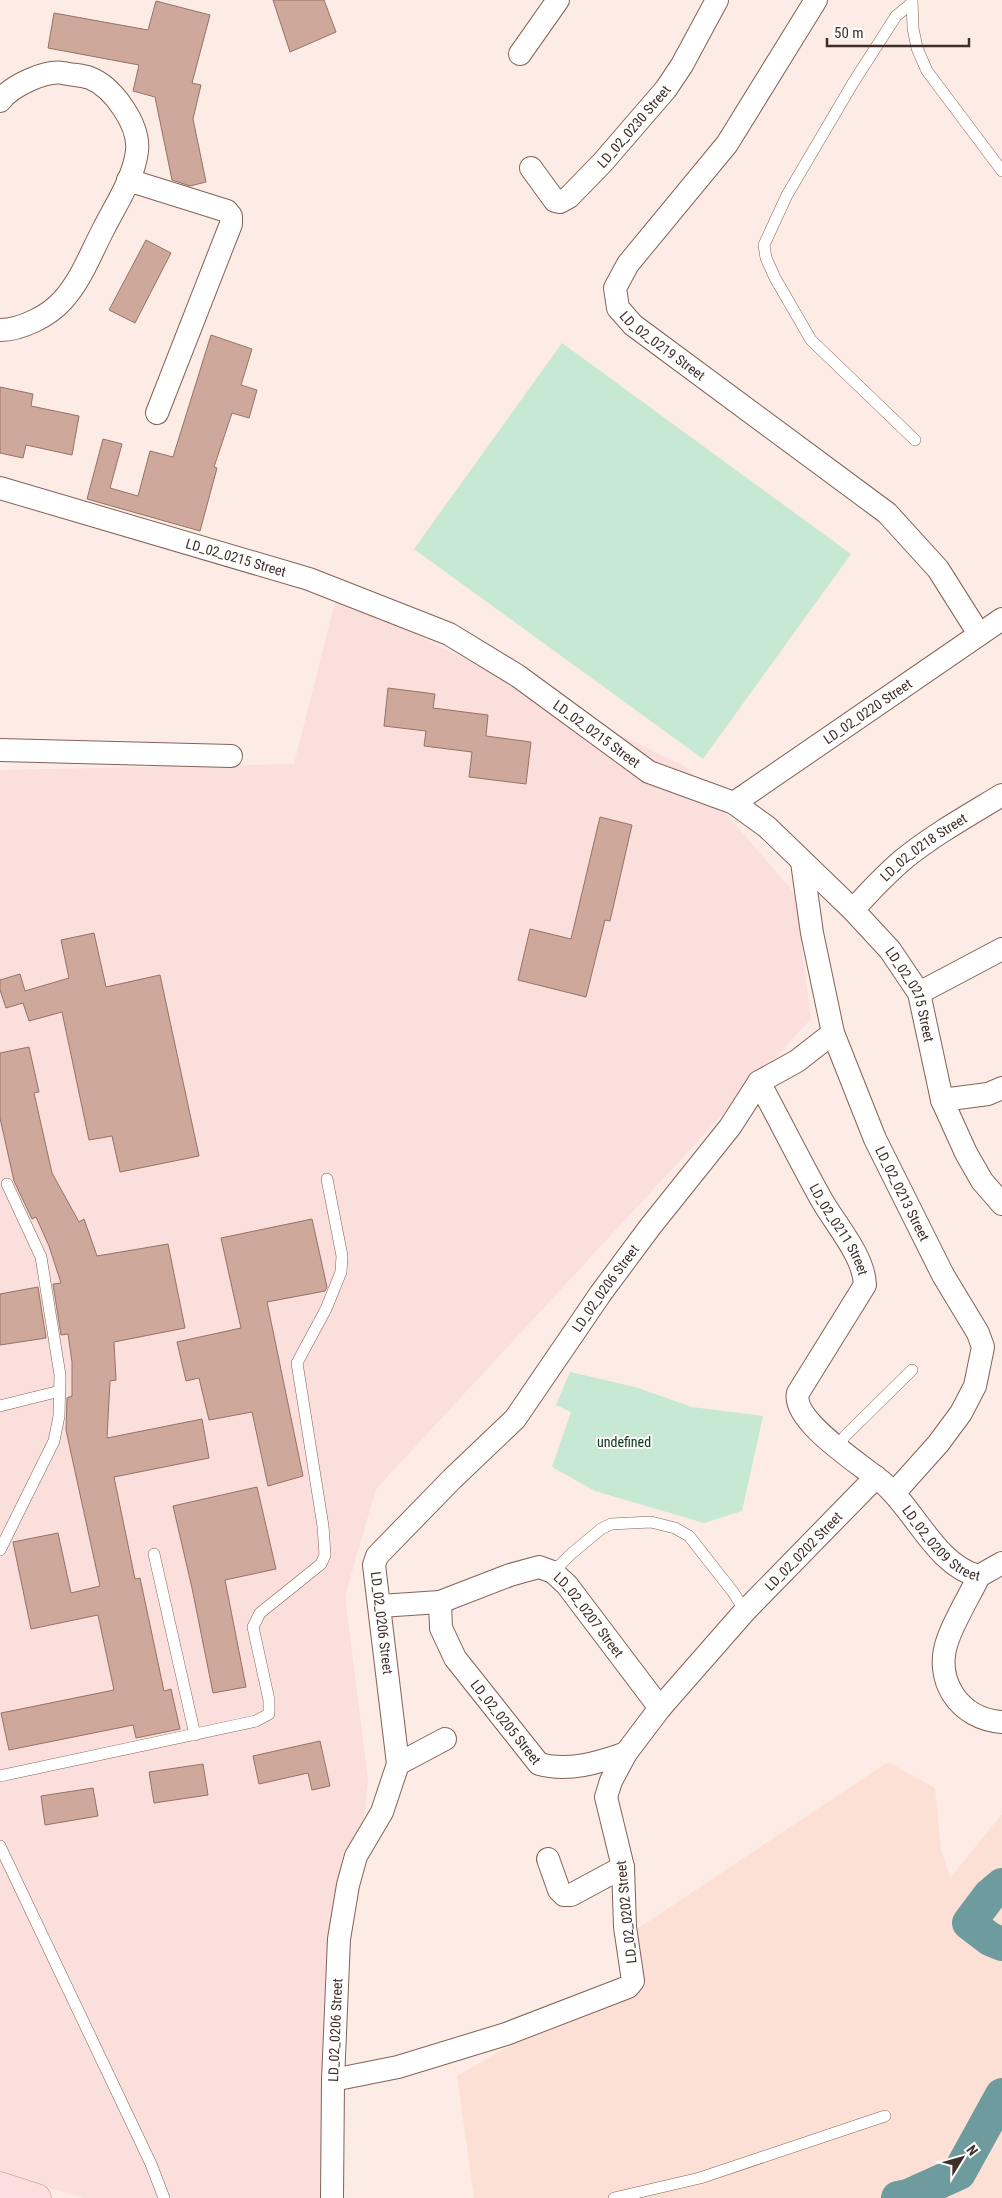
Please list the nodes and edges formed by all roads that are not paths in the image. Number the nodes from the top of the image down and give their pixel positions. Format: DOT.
graph roads {
  1 [pos="717,0"];
  2 [pos="816,0"];
  3 [pos="912,1"];
  4 [pos="550,3"];
  5 [pos="520,54"];
  6 [pos="0,101"];
  7 [pos="531,168"];
  8 [pos="1002,171"];
  9 [pos="128,180"];
  10 [pos="0,330"];
  11 [pos="157,413"];
  12 [pos="915,440"];
  13 [pos="0,488"];
  14 [pos="1002,619"];
  15 [pos="979,634"];
  16 [pos="0,750"];
  17 [pos="230,756"];
  18 [pos="1002,795"];
  19 [pos="734,802"];
  20 [pos="802,862"];
  21 [pos="853,910"];
  22 [pos="1002,949"];
  23 [pos="919,993"];
  24 [pos="833,1032"];
  25 [pos="759,1082"];
  26 [pos="1002,1088"];
  27 [pos="942,1100"];
  28 [pos="327,1179"];
  29 [pos="7,1184"];
  30 [pos="1002,1204"];
  31 [pos="912,1370"];
  32 [pos="60,1391"];
  33 [pos="796,1400"];
  34 [pos="0,1406"];
  35 [pos="837,1448"];
  36 [pos="876,1477"];
  37 [pos="895,1492"];
  38 [pos="0,1550"];
  39 [pos="154,1554"];
  40 [pos="1002,1563"];
  41 [pos="552,1572"];
  42 [pos="979,1576"];
  43 [pos="440,1602"];
  44 [pos="380,1606"];
  45 [pos="745,1611"];
  46 [pos="660,1708"];
  47 [pos="1002,1722"];
  48 [pos="195,1735"];
  49 [pos="445,1739"];
  50 [pos="626,1754"];
  51 [pos="398,1764"];
  52 [pos="0,1776"];
  53 [pos="0,1846"];
  54 [pos="548,1859"];
  55 [pos="623,1867"];
  56 [pos="333,2080"];
  57 [pos="885,2116"];
  58 [pos="0,2186"];
  59 [pos="37,2198"];
  60 [pos="164,2198"];
  61 [pos="332,2198"];
  62 [pos="614,2198"];
  1 -- 7 [label="street, LD_02_0230 Street"];
  2 -- 15 [label="street, LD_02_0219 Street"];
  3 -- 8 [label="lane"];
  3 -- 12 [label="lane"];
  4 -- 5 [label="street"];
  6 -- 9 [label="street"];
  9 -- 10 [label="street"];
  9 -- 11 [label="street"];
  13 -- 19 [label="street, LD_02_0215 Street"];
  14 -- 15 [label="street, LD_02_0220 Street"];
  15 -- 19 [label="street, LD_02_0220 Street"];
  16 -- 17 [label="street"];
  18 -- 21 [label="street, LD_02_0218 Street"];
  19 -- 20 [label="street, LD_02_0215 Street"];
  20 -- 21 [label="street, LD_02_0215 Street"];
  20 -- 24 [label="street, LD_02_0213 Street"];
  21 -- 23 [label="street, LD_02_0215 Street"];
  22 -- 23 [label="street"];
  23 -- 27 [label="street, LD_02_0215 Street"];
  24 -- 25 [label="street"];
  24 -- 37 [label="street, LD_02_0213 Street"];
  25 -- 33 [label="street, LD_02_0211 Street"];
  25 -- 44 [label="street, LD_02_0206 Street"];
  26 -- 27 [label="street"];
  27 -- 30 [label="street, LD_02_0215 Street"];
  28 -- 48 [label="lane"];
  29 -- 32 [label="lane"];
  31 -- 35 [label="lane"];
  32 -- 34 [label="lane"];
  32 -- 38 [label="lane"];
  33 -- 35 [label="street, LD_02_0209 Street"];
  35 -- 36 [label="street, LD_02_0209 Street"];
  36 -- 37 [label="street, LD_02_0209 Street"];
  36 -- 45 [label="street, LD_02_0202 Street"];
  37 -- 42 [label="street, LD_02_0209 Street"];
  39 -- 48 [label="lane"];
  40 -- 42 [label="street"];
  41 -- 43 [label="street, LD_02_0207 Street"];
  41 -- 45 [label="lane"];
  41 -- 46 [label="street, LD_02_0207 Street"];
  42 -- 47 [label="street, LD_02_0209 Street"];
  43 -- 44 [label="street, LD_02_0207 Street"];
  43 -- 50 [label="street, LD_02_0205 Street"];
  44 -- 51 [label="street, LD_02_0206 Street"];
  45 -- 46 [label="street, LD_02_0202 Street"];
  46 -- 50 [label="street, LD_02_0202 Street"];
  48 -- 52 [label="lane"];
  49 -- 51 [label="street"];
  50 -- 55 [label="street, LD_02_0202 Street"];
  51 -- 56 [label="street, LD_02_0206 Street"];
  53 -- 60 [label="lane"];
  54 -- 55 [label="street"];
  55 -- 56 [label="street, LD_02_0202 Street"];
  56 -- 61 [label="street, LD_02_0206 Street"];
  57 -- 62 [label="lane"];
  58 -- 59 [label="main road"];
}
